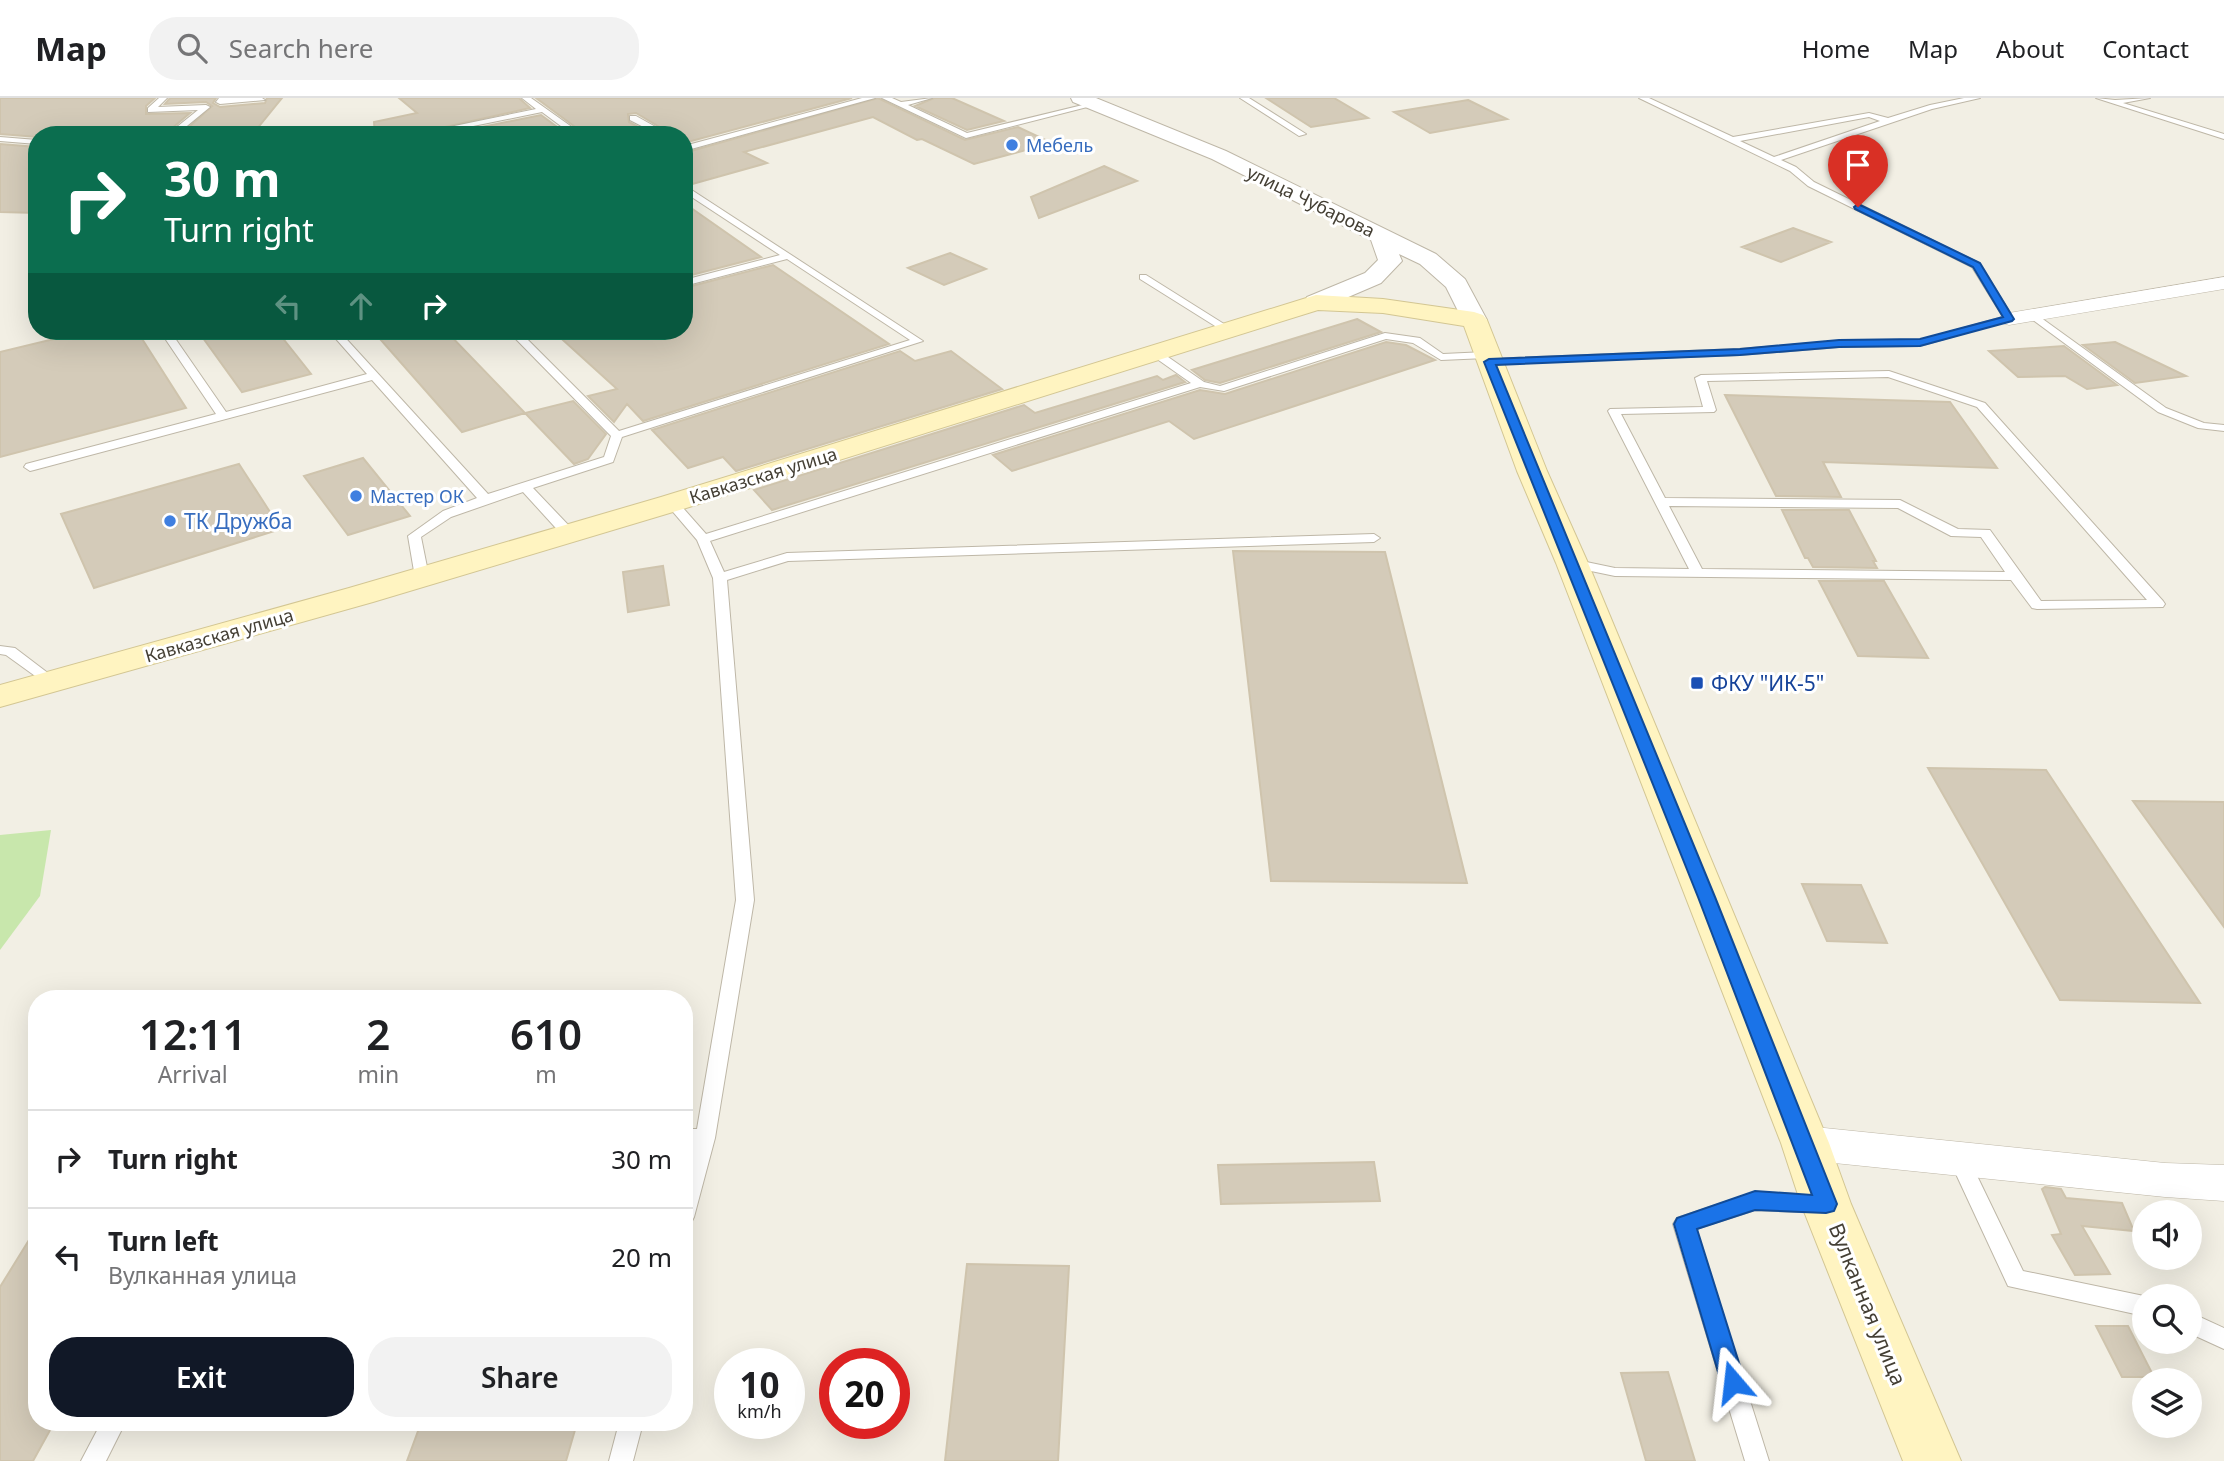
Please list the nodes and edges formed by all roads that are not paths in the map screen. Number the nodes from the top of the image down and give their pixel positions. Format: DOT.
graph roads {
  1 [pos="163,98"];
  2 [pos="223,98"];
  3 [pos="526,98"];
  4 [pos="871,98"];
  5 [pos="886,98"];
  6 [pos="928,98"];
  7 [pos="1244,98"];
  8 [pos="1643,98"];
  9 [pos="1976,98"];
  10 [pos="2100,98"];
  11 [pos="2146,98"];
  12 [pos="261,100"];
  13 [pos="1088,101"];
  14 [pos="2112,102"];
  15 [pos="900,105"];
  16 [pos="542,110"];
  17 [pos="633,118"];
  18 [pos="1889,121"];
  19 [pos="182,126"];
  20 [pos="461,126"];
  21 [pos="566,126"];
  22 [pos="649,126"];
  23 [pos="1302,134"];
  24 [pos="2224,137"];
  25 [pos="0,139"];
  26 [pos="1732,140"];
  27 [pos="28,141"];
  28 [pos="693,145"];
  29 [pos="1772,160"];
  30 [pos="693,194"];
  31 [pos="1382,237"];
  32 [pos="788,256"];
  33 [pos="1143,277"];
  34 [pos="693,281"];
  35 [pos="2224,283"];
  36 [pos="1316,302"];
  37 [pos="2033,315"];
  38 [pos="2009,319"];
  39 [pos="1474,320"];
  40 [pos="1227,330"];
  41 [pos="171,340"];
  42 [pos="342,340"];
  43 [pos="522,340"];
  44 [pos="1154,352"];
  45 [pos="1488,359"];
  46 [pos="373,376"];
  47 [pos="1200,384"];
  48 [pos="223,416"];
  49 [pos="2224,428"];
  50 [pos="617,435"];
  51 [pos="30,467"];
  52 [pos="525,487"];
  53 [pos="485,499"];
  54 [pos="1661,502"];
  55 [pos="672,503"];
  56 [pos="569,534"];
  57 [pos="1374,538"];
  58 [pos="703,539"];
  59 [pos="1572,563"];
  60 [pos="1698,573"];
  61 [pos="2015,576"];
  62 [pos="422,577"];
  63 [pos="720,578"];
  64 [pos="0,650"];
  65 [pos="54,682"];
  66 [pos="0,696"];
  67 [pos="695,1138"];
  68 [pos="1805,1143"];
  69 [pos="1959,1159"];
  70 [pos="2224,1184"];
  71 [pos="1826,1204"];
  72 [pos="2132,1303"];
  73 [pos="2202,1328"];
  74 [pos="2224,1339"];
  75 [pos="109,1431"];
  76 [pos="629,1431"];
  77 [pos="93,1461"];
  78 [pos="621,1461"];
  79 [pos="1757,1461"];
  80 [pos="1932,1461"];
  1 -- 19 [label="lane"];
  2 -- 12 [label="lane"];
  3 -- 16 [label="lane"];
  4 -- 28 [label="lane"];
  5 -- 15 [label="lane"];
  6 -- 15 [label="lane"];
  7 -- 23 [label="lane"];
  8 -- 26 [label="lane"];
  9 -- 18 [label="lane"];
  10 -- 14 [label="lane"];
  11 -- 14 [label="lane"];
  13 -- 15 [label="lane"];
  13 -- 31 [label="street, улица Чубарова"];
  14 -- 24 [label="lane"];
  16 -- 20 [label="lane"];
  16 -- 21 [label="lane"];
  17 -- 22 [label="lane"];
  18 -- 26 [label="lane"];
  18 -- 29 [label="lane"];
  25 -- 27 [label="lane"];
  26 -- 29 [label="lane"];
  29 -- 38 [label="lane"];
  30 -- 32 [label="lane"];
  31 -- 36 [label="street"];
  31 -- 39 [label="street, улица Чубарова"];
  32 -- 34 [label="lane"];
  32 -- 50 [label="lane"];
  33 -- 40 [label="lane"];
  35 -- 37 [label="street"];
  36 -- 39 [label="main road, Кавказская улица"];
  36 -- 40 [label="main road, Кавказская улица"];
  37 -- 38 [label="street"];
  37 -- 49 [label="lane"];
  38 -- 45 [label="lane"];
  39 -- 45 [label="main road, улица Чубарова"];
  40 -- 44 [label="main road, Кавказская улица"];
  41 -- 48 [label="lane"];
  42 -- 46 [label="lane"];
  43 -- 50 [label="lane"];
  44 -- 47 [label="lane"];
  44 -- 55 [label="main road, Кавказская улица"];
  45 -- 47 [label="lane"];
  45 -- 59 [label="main road, Вулканная улица"];
  46 -- 48 [label="lane"];
  46 -- 53 [label="lane"];
  47 -- 58 [label="lane"];
  48 -- 51 [label="lane"];
  50 -- 52 [label="lane"];
  52 -- 53 [label="lane"];
  52 -- 56 [label="lane"];
  53 -- 62 [label="lane"];
  54 -- 60 [label="lane"];
  54 -- 61 [label="lane"];
  54 -- 61 [label="lane"];
  55 -- 56 [label="main road, Кавказская улица"];
  55 -- 58 [label="lane"];
  56 -- 62 [label="main road, Кавказская улица"];
  57 -- 63 [label="lane"];
  58 -- 63 [label="lane"];
  59 -- 60 [label="lane"];
  59 -- 68 [label="main road, Вулканная улица"];
  60 -- 61 [label="lane"];
  62 -- 65 [label="main road, Кавказская улица"];
  63 -- 67 [label="lane"];
  64 -- 65 [label="lane"];
  65 -- 66 [label="main road, Кавказская улица"];
  68 -- 69 [label="street"];
  68 -- 71 [label="main road, Вулканная улица"];
  69 -- 70 [label="street"];
  69 -- 72 [label="lane"];
  71 -- 79 [label="lane"];
  71 -- 80 [label="main road, Вулканная улица"];
  73 -- 74 [label="lane"];
  75 -- 77 [label="lane"];
  76 -- 78 [label="lane"];
}
